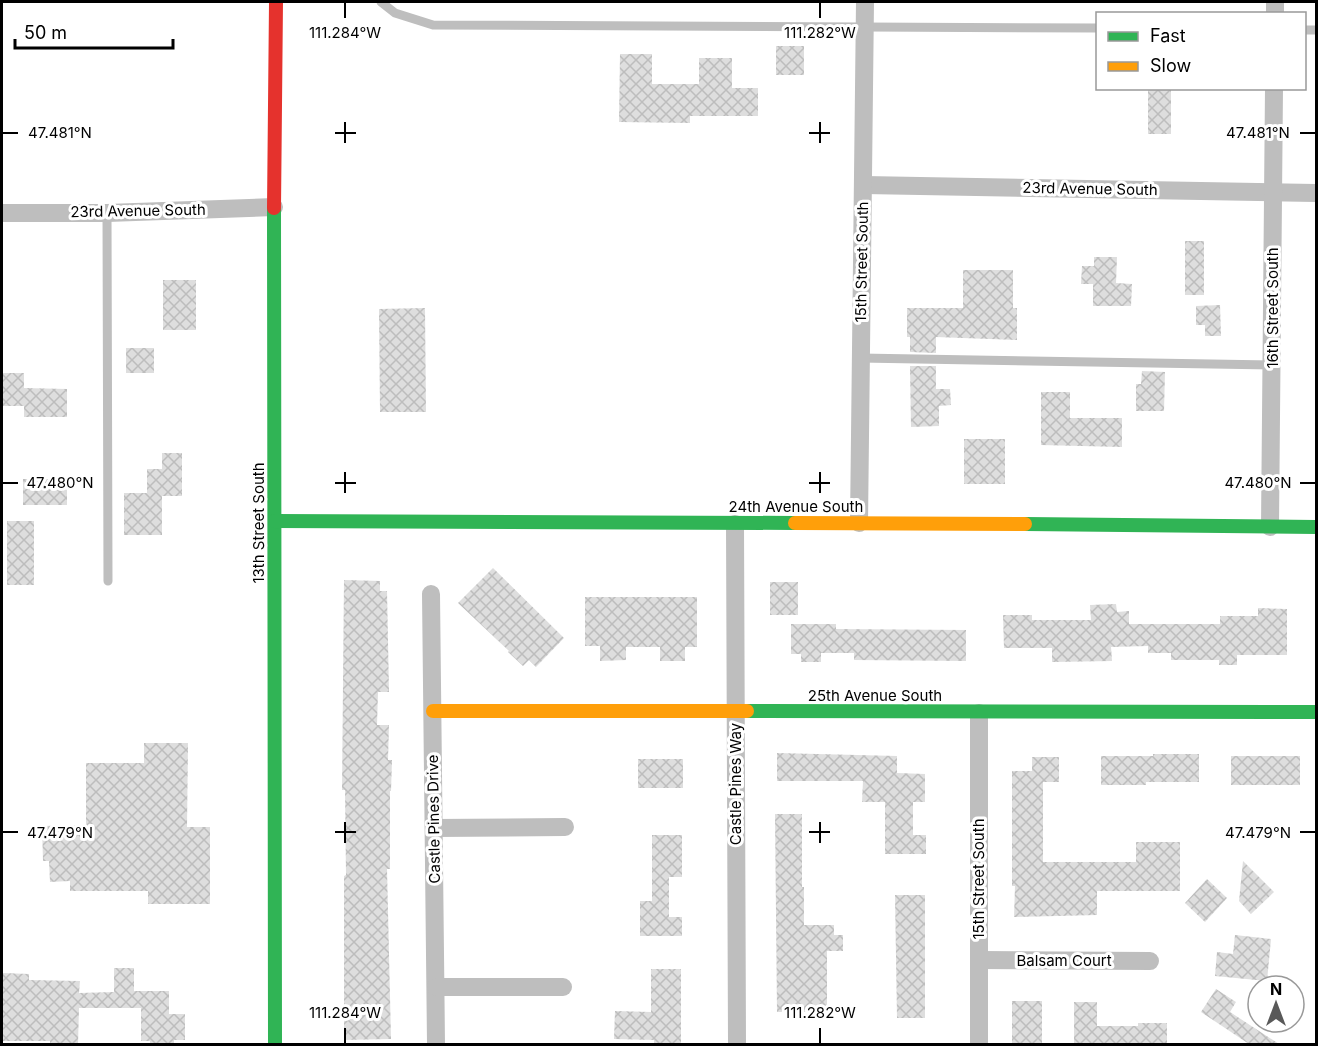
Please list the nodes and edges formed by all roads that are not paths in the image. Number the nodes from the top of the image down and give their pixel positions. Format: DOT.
graph roads {
  1 [pos="276,2"];
  2 [pos="381,2"];
  3 [pos="865,2"];
  4 [pos="865,25"];
  5 [pos="1096,28"];
  6 [pos="1274,90"];
  7 [pos="864,185"];
  8 [pos="1274,192"];
  9 [pos="1317,193"];
  10 [pos="274,207"];
  11 [pos="2,213"];
  12 [pos="107,213"];
  13 [pos="860,358"];
  14 [pos="1272,365"];
  15 [pos="275,521"];
  16 [pos="859,523"];
  17 [pos="735,524"];
  18 [pos="1270,527"];
  19 [pos="1317,527"];
  20 [pos="108,581"];
  21 [pos="431,594"];
  22 [pos="433,711"];
  23 [pos="735,711"];
  24 [pos="1317,712"];
  25 [pos="979,713"];
  26 [pos="565,827"];
  27 [pos="434,828"];
  28 [pos="979,960"];
  29 [pos="1150,961"];
  30 [pos="436,987"];
  31 [pos="563,987"];
  32 [pos="275,1044"];
  33 [pos="436,1044"];
  34 [pos="737,1044"];
  35 [pos="979,1044"];
  1 -- 10 [label="street, 13th Street South"];
  2 -- 4 [label="lane"];
  3 -- 4 [label="street, 15th Street South"];
  4 -- 5 [label="lane"];
  4 -- 7 [label="street, 15th Street South"];
  6 -- 8 [label="street, 16th Street South"];
  7 -- 8 [label="street, 23rd Avenue South"];
  7 -- 13 [label="street, 15th Street South"];
  8 -- 9 [label="street, 23rd Avenue South"];
  8 -- 14 [label="street, 16th Street South"];
  10 -- 12 [label="street, 23rd Avenue South"];
  10 -- 15 [label="street, 13th Street South"];
  11 -- 12 [label="street, 23rd Avenue South"];
  12 -- 20 [label="lane"];
  13 -- 14 [label="lane"];
  13 -- 16 [label="street, 15th Street South"];
  14 -- 18 [label="street, 16th Street South"];
  15 -- 17 [label="street, 24th Avenue South"];
  15 -- 32 [label="street, 13th Street South"];
  16 -- 17 [label="street, 24th Avenue South"];
  16 -- 18 [label="street, 24th Avenue South"];
  17 -- 23 [label="street, Castle Pines Way"];
  18 -- 19 [label="street, 24th Avenue South"];
  21 -- 22 [label="street, Castle Pines Drive"];
  22 -- 23 [label="street, 25th Avenue South"];
  22 -- 27 [label="street, Castle Pines Drive"];
  23 -- 25 [label="street, 25th Avenue South"];
  23 -- 34 [label="street, Castle Pines Way"];
  24 -- 25 [label="street, 25th Avenue South"];
  25 -- 28 [label="street, 15th Street South"];
  26 -- 27 [label="street"];
  27 -- 30 [label="street, Castle Pines Drive"];
  28 -- 29 [label="street, Balsam Court"];
  28 -- 35 [label="street, 15th Street South"];
  30 -- 31 [label="street"];
  30 -- 33 [label="street, Castle Pines Drive"];
}
